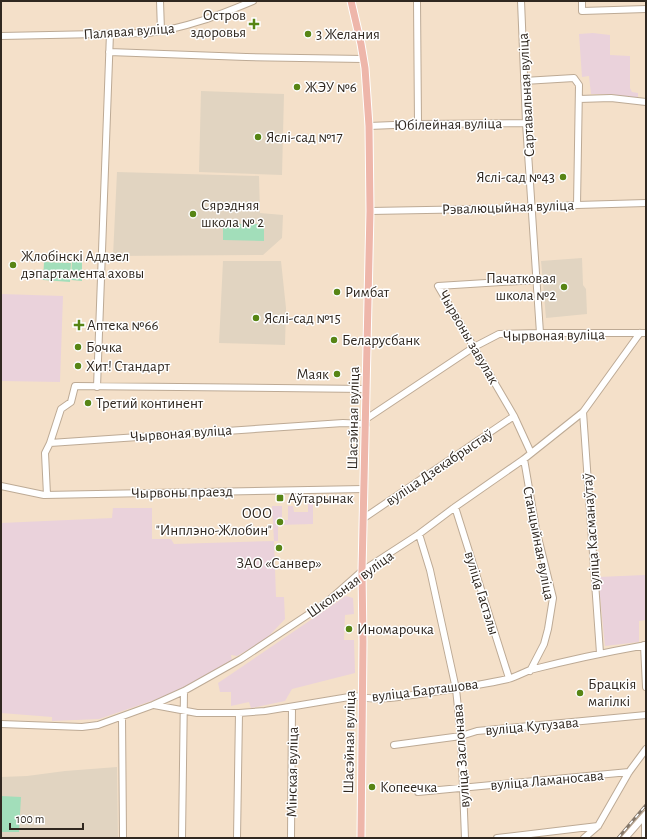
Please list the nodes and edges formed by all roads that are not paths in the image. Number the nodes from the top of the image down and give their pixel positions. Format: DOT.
graph roads {
  1 [pos="160,1"];
  2 [pos="253,1"];
  3 [pos="351,1"];
  4 [pos="418,1"];
  5 [pos="521,1"];
  6 [pos="582,1"];
  7 [pos="646,9"];
  8 [pos="161,31"];
  9 [pos="110,34"];
  10 [pos="1,36"];
  11 [pos="109,52"];
  12 [pos="364,59"];
  13 [pos="524,81"];
  14 [pos="579,99"];
  15 [pos="646,102"];
  16 [pos="418,124"];
  17 [pos="526,124"];
  18 [pos="369,126"];
  19 [pos="646,203"];
  20 [pos="577,205"];
  21 [pos="532,208"];
  22 [pos="370,211"];
  23 [pos="536,280"];
  24 [pos="540,333"];
  25 [pos="643,333"];
  26 [pos="474,347"];
  27 [pos="97,386"];
  28 [pos="366,389"];
  29 [pos="583,412"];
  30 [pos="514,416"];
  31 [pos="366,422"];
  32 [pos="50,443"];
  33 [pos="531,453"];
  34 [pos="524,459"];
  35 [pos="1,486"];
  36 [pos="364,489"];
  37 [pos="47,495"];
  38 [pos="455,507"];
  39 [pos="364,518"];
  40 [pos="419,534"];
  41 [pos="362,572"];
  42 [pos="645,645"];
  43 [pos="600,653"];
  44 [pos="530,671"];
  45 [pos="509,678"];
  46 [pos="646,687"];
  47 [pos="456,688"];
  48 [pos="184,691"];
  49 [pos="362,698"];
  50 [pos="154,705"];
  51 [pos="292,707"];
  52 [pos="184,711"];
  53 [pos="239,713"];
  54 [pos="646,715"];
  55 [pos="122,717"];
  56 [pos="1,724"];
  57 [pos="461,736"];
  58 [pos="394,745"];
  59 [pos="646,749"];
  60 [pos="629,772"];
  61 [pos="464,787"];
  62 [pos="418,792"];
  63 [pos="645,815"];
  64 [pos="598,826"];
  65 [pos="629,837"];
  66 [pos="123,838"];
  67 [pos="182,838"];
  68 [pos="237,838"];
  69 [pos="291,838"];
  70 [pos="361,838"];
  71 [pos="465,838"];
  72 [pos="497,838"];
  73 [pos="584,838"];
  74 [pos="644,838"];
  1 -- 8 [label="street"];
  2 -- 8 [label="street, Палявая вуліца"];
  3 -- 12 [label="main road, Шасэйная вуліца"];
  4 -- 16 [label="street"];
  5 -- 13 [label="street, Сартавальная вуліца"];
  6 -- 7 [label="street"];
  8 -- 9 [label="street, Палявая вуліца"];
  9 -- 10 [label="street, Палявая вуліца"];
  9 -- 11 [label="street"];
  11 -- 12 [label="street"];
  11 -- 27 [label="street"];
  12 -- 18 [label="main road, Шасэйная вуліца"];
  13 -- 14 [label="street"];
  13 -- 17 [label="street, Сартавальная вуліца"];
  14 -- 15 [label="street"];
  14 -- 20 [label="street"];
  16 -- 17 [label="street, Юбілейная вуліца"];
  16 -- 18 [label="street, Юбілейная вуліца"];
  17 -- 21 [label="street, Сартавальная вуліца"];
  18 -- 22 [label="main road, Шасэйная вуліца"];
  19 -- 20 [label="street, Рэвалюцыйная вуліца"];
  20 -- 21 [label="street, Рэвалюцыйная вуліца"];
  21 -- 22 [label="street, Рэвалюцыйная вуліца"];
  21 -- 23 [label="street, Сартавальная вуліца"];
  22 -- 28 [label="main road, Шасэйная вуліца"];
  23 -- 24 [label="street, Сартавальная вуліца"];
  23 -- 26 [label="street, Чырвоны завулак"];
  24 -- 25 [label="street, Чырвоная вуліца"];
  24 -- 26 [label="street, Чырвоная вуліца"];
  25 -- 29 [label="street, Школьная вуліца"];
  26 -- 30 [label="street, Чырвоны завулак"];
  26 -- 31 [label="street, Чырвоная вуліца"];
  27 -- 28 [label="street"];
  27 -- 32 [label="street"];
  28 -- 31 [label="main road, Шасэйная вуліца"];
  29 -- 33 [label="street, Школьная вуліца"];
  29 -- 43 [label="street, вуліца Касманаўтаў"];
  30 -- 33 [label="street, Чырвоны завулак"];
  30 -- 39 [label="street, вуліца Дзекабрыстаў"];
  31 -- 32 [label="street, Чырвоная вуліца"];
  31 -- 36 [label="main road, Шасэйная вуліца"];
  32 -- 37 [label="street"];
  33 -- 34 [label="street, Школьная вуліца"];
  34 -- 38 [label="street, Школьная вуліца"];
  34 -- 44 [label="street, Станцыйная вуліца"];
  35 -- 37 [label="street, Чырвоны праезд"];
  36 -- 37 [label="street, Чырвоны праезд"];
  36 -- 39 [label="main road, Шасэйная вуліца"];
  38 -- 40 [label="street, Школьная вуліца"];
  38 -- 45 [label="street, вуліца Гастэлы"];
  39 -- 41 [label="main road, Шасэйная вуліца"];
  40 -- 41 [label="street, Школьная вуліца"];
  40 -- 47 [label="street, вуліца Заслонава"];
  41 -- 48 [label="street, Школьная вуліца"];
  41 -- 49 [label="main road, Шасэйная вуліца"];
  42 -- 43 [label="street, вуліца Барташова"];
  42 -- 46 [label="street"];
  43 -- 44 [label="street, вуліца Барташова"];
  44 -- 45 [label="street, вуліца Барташова"];
  45 -- 47 [label="street, вуліца Барташова"];
  47 -- 49 [label="street, вуліца Барташова"];
  47 -- 57 [label="street, вуліца Заслонава"];
  48 -- 50 [label="street, Школьная вуліца"];
  48 -- 52 [label="street"];
  49 -- 51 [label="street, вуліца Барташова"];
  49 -- 70 [label="main road, Шасэйная вуліца"];
  50 -- 52 [label="street, вуліца Барташова"];
  50 -- 55 [label="street, Школьная вуліца"];
  51 -- 53 [label="street, вуліца Барташова"];
  51 -- 69 [label="street, Мінская вуліца"];
  52 -- 53 [label="street, вуліца Барташова"];
  52 -- 67 [label="street"];
  53 -- 68 [label="street"];
  54 -- 57 [label="street, вуліца Кутузава"];
  55 -- 56 [label="street, Школьная вуліца"];
  55 -- 66 [label="street"];
  57 -- 58 [label="street, вуліца Кутузава"];
  57 -- 61 [label="street, вуліца Заслонава"];
  59 -- 60 [label="street"];
  60 -- 61 [label="street, вуліца Ламаносава"];
  60 -- 64 [label="street"];
  61 -- 62 [label="street, вуліца Ламаносава"];
  61 -- 71 [label="street, вуліца Заслонава"];
  63 -- 65 [label="street"];
  63 -- 74 [label="street"];
  64 -- 72 [label="street"];
  64 -- 73 [label="street"];
}
